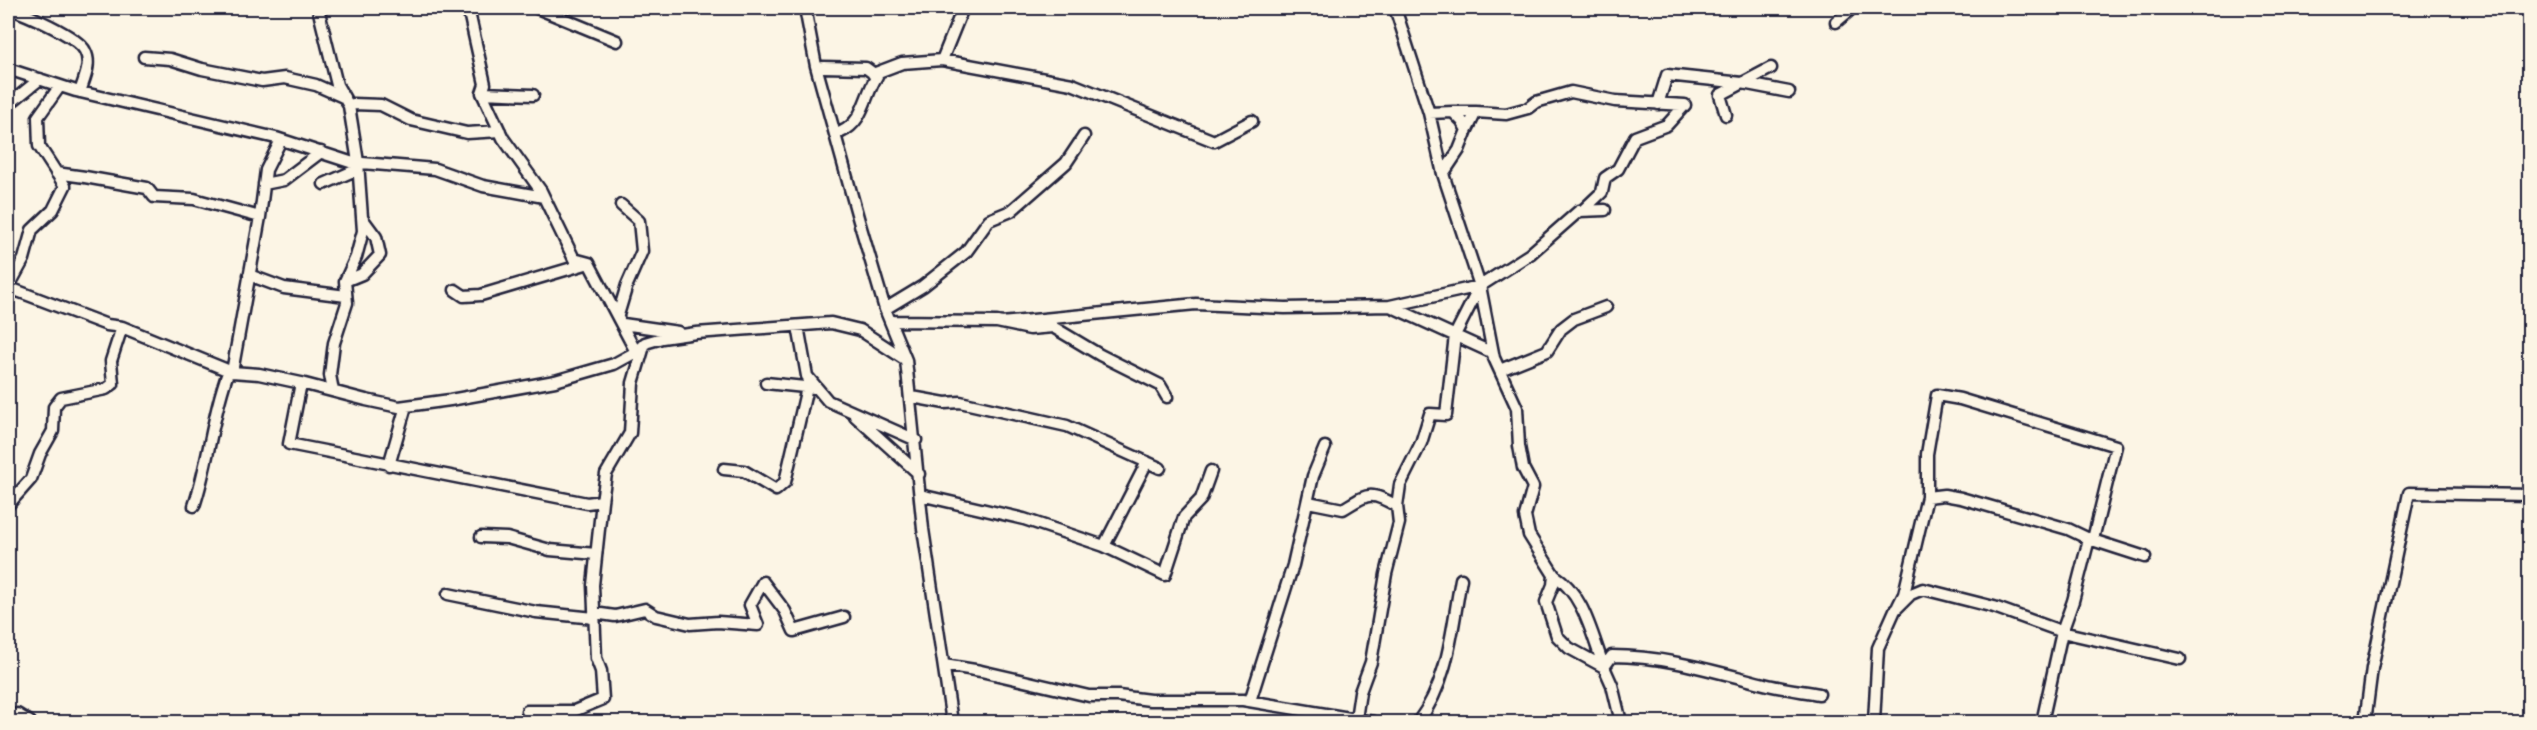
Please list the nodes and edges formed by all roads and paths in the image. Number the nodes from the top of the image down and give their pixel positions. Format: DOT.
graph roads {
  1 [pos="8,8"];
  2 [pos="318,8"];
  3 [pos="468,8"];
  4 [pos="537,8"];
  5 [pos="805,8"];
  6 [pos="963,8"];
  7 [pos="1395,8"];
  8 [pos="1850,8"];
  9 [pos="1836,22"];
  10 [pos="617,41"];
  11 [pos="144,57"];
  12 [pos="942,60"];
  13 [pos="823,67"];
  14 [pos="1771,68"];
  15 [pos="8,69"];
  16 [pos="873,74"];
  17 [pos="40,79"];
  18 [pos="1742,83"];
  19 [pos="60,86"];
  20 [pos="80,92"];
  21 [pos="1790,92"];
  22 [pos="482,93"];
  23 [pos="533,95"];
  24 [pos="14,100"];
  25 [pos="346,102"];
  26 [pos="1658,104"];
  27 [pos="1453,112"];
  28 [pos="1476,112"];
  29 [pos="1430,113"];
  30 [pos="1726,115"];
  31 [pos="1252,121"];
  32 [pos="1467,130"];
  33 [pos="500,131"];
  34 [pos="841,132"];
  35 [pos="1084,136"];
  36 [pos="281,140"];
  37 [pos="321,152"];
  38 [pos="358,166"];
  39 [pos="56,174"];
  40 [pos="1443,174"];
  41 [pos="264,184"];
  42 [pos="324,184"];
  43 [pos="544,197"];
  44 [pos="621,205"];
  45 [pos="1605,210"];
  46 [pos="1582,211"];
  47 [pos="260,217"];
  48 [pos="362,218"];
  49 [pos="589,263"];
  50 [pos="249,275"];
  51 [pos="345,281"];
  52 [pos="11,285"];
  53 [pos="1480,286"];
  54 [pos="455,290"];
  55 [pos="346,296"];
  56 [pos="1390,306"];
  57 [pos="1606,308"];
  58 [pos="885,309"];
  59 [pos="620,320"];
  60 [pos="891,321"];
  61 [pos="1001,323"];
  62 [pos="798,326"];
  63 [pos="123,327"];
  64 [pos="691,334"];
  65 [pos="1455,335"];
  66 [pos="645,343"];
  67 [pos="636,352"];
  68 [pos="1493,353"];
  69 [pos="906,360"];
  70 [pos="1500,370"];
  71 [pos="230,371"];
  72 [pos="301,383"];
  73 [pos="766,383"];
  74 [pos="811,385"];
  75 [pos="333,391"];
  76 [pos="912,397"];
  77 [pos="1167,397"];
  78 [pos="406,406"];
  79 [pos="848,410"];
  80 [pos="915,440"];
  81 [pos="1325,447"];
  82 [pos="1147,462"];
  83 [pos="389,465"];
  84 [pos="1160,468"];
  85 [pos="724,469"];
  86 [pos="1210,471"];
  87 [pos="919,474"];
  88 [pos="920,495"];
  89 [pos="2529,495"];
  90 [pos="1927,497"];
  91 [pos="602,501"];
  92 [pos="1308,502"];
  93 [pos="8,506"];
  94 [pos="194,506"];
  95 [pos="1397,506"];
  96 [pos="481,537"];
  97 [pos="2088,539"];
  98 [pos="1104,546"];
  99 [pos="596,554"];
  100 [pos="2145,557"];
  101 [pos="1554,575"];
  102 [pos="1461,579"];
  103 [pos="448,594"];
  104 [pos="1898,606"];
  105 [pos="594,615"];
  106 [pos="844,617"];
  107 [pos="2062,632"];
  108 [pos="2180,659"];
  109 [pos="944,665"];
  110 [pos="1604,667"];
  111 [pos="1819,694"];
  112 [pos="1250,701"];
  113 [pos="8,718"];
  114 [pos="1356,719"];
  115 [pos="30,723"];
  116 [pos="571,723"];
  117 [pos="952,723"];
  118 [pos="1373,723"];
  119 [pos="1418,723"];
  120 [pos="1621,723"];
  121 [pos="1874,723"];
  122 [pos="2042,723"];
  123 [pos="2365,723"];
  1 -- 20 [label="street"];
  2 -- 25 [label="street"];
  3 -- 22 [label="street"];
  4 -- 10 [label="street"];
  5 -- 58 [label="street"];
  6 -- 12 [label="street"];
  7 -- 29 [label="street"];
  8 -- 9 [label="street"];
  11 -- 25 [label="street"];
  12 -- 16 [label="street"];
  12 -- 31 [label="street"];
  13 -- 16 [label="street"];
  14 -- 18 [label="street"];
  15 -- 17 [label="street"];
  16 -- 34 [label="street"];
  17 -- 19 [label="street"];
  17 -- 24 [label="street"];
  18 -- 21 [label="street"];
  18 -- 26 [label="street"];
  18 -- 30 [label="street"];
  19 -- 20 [label="street"];
  19 -- 39 [label="street"];
  20 -- 36 [label="street"];
  22 -- 23 [label="street"];
  22 -- 33 [label="street"];
  25 -- 33 [label="street"];
  25 -- 38 [label="street"];
  26 -- 28 [label="street"];
  26 -- 46 [label="street"];
  27 -- 28 [label="street"];
  27 -- 29 [label="street"];
  27 -- 32 [label="street"];
  28 -- 32 [label="street"];
  29 -- 40 [label="street"];
  32 -- 40 [label="street"];
  33 -- 43 [label="street"];
  35 -- 58 [label="street"];
  36 -- 37 [label="street"];
  36 -- 41 [label="street"];
  37 -- 38 [label="street"];
  37 -- 41 [label="street"];
  38 -- 42 [label="street"];
  38 -- 43 [label="street"];
  38 -- 48 [label="street"];
  39 -- 47 [label="street"];
  39 -- 52 [label="street"];
  40 -- 53 [label="street"];
  41 -- 47 [label="street"];
  43 -- 49 [label="street"];
  44 -- 59 [label="street"];
  45 -- 46 [label="street"];
  46 -- 53 [label="street"];
  47 -- 50 [label="street"];
  48 -- 51 [label="street"];
  48 -- 51 [label="street"];
  49 -- 54 [label="street"];
  49 -- 59 [label="street"];
  50 -- 55 [label="street"];
  50 -- 71 [label="street"];
  51 -- 55 [label="street"];
  52 -- 63 [label="street"];
  53 -- 56 [label="street"];
  53 -- 65 [label="street"];
  53 -- 68 [label="street"];
  55 -- 75 [label="street"];
  56 -- 61 [label="street"];
  56 -- 65 [label="street"];
  57 -- 70 [label="street"];
  58 -- 60 [label="street"];
  59 -- 64 [label="street"];
  59 -- 67 [label="street"];
  60 -- 61 [label="street"];
  60 -- 69 [label="street"];
  61 -- 77 [label="street"];
  62 -- 64 [label="street"];
  62 -- 69 [label="street"];
  62 -- 74 [label="street"];
  63 -- 71 [label="street"];
  63 -- 93 [label="street"];
  64 -- 66 [label="street"];
  65 -- 68 [label="street"];
  65 -- 95 [label="street"];
  66 -- 67 [label="street"];
  66 -- 91 [label="street"];
  67 -- 78 [label="street"];
  68 -- 70 [label="street"];
  69 -- 76 [label="street"];
  70 -- 101 [label="street"];
  71 -- 72 [label="street"];
  71 -- 94 [label="street"];
  72 -- 75 [label="street"];
  72 -- 83 [label="street"];
  73 -- 74 [label="street"];
  74 -- 79 [label="street"];
  74 -- 85 [label="street"];
  75 -- 78 [label="street"];
  76 -- 80 [label="street"];
  76 -- 82 [label="street"];
  78 -- 83 [label="street"];
  79 -- 80 [label="street"];
  79 -- 87 [label="street"];
  80 -- 87 [label="street"];
  81 -- 92 [label="street"];
  82 -- 84 [label="street"];
  82 -- 98 [label="street"];
  83 -- 91 [label="street"];
  86 -- 98 [label="street"];
  87 -- 88 [label="street"];
  88 -- 98 [label="street"];
  88 -- 109 [label="street"];
  89 -- 123 [label="street"];
  90 -- 97 [label="street"];
  90 -- 97 [label="street"];
  90 -- 104 [label="street"];
  91 -- 99 [label="street"];
  92 -- 95 [label="street"];
  92 -- 112 [label="street"];
  95 -- 114 [label="street"];
  96 -- 99 [label="street"];
  97 -- 100 [label="street"];
  97 -- 107 [label="street"];
  99 -- 105 [label="street"];
  101 -- 110 [label="street"];
  101 -- 110 [label="street"];
  102 -- 119 [label="street"];
  103 -- 105 [label="street"];
  104 -- 107 [label="street"];
  104 -- 121 [label="street"];
  105 -- 106 [label="street"];
  105 -- 116 [label="street"];
  107 -- 108 [label="street"];
  107 -- 122 [label="street"];
  109 -- 112 [label="street"];
  109 -- 117 [label="street"];
  110 -- 111 [label="street"];
  110 -- 120 [label="street"];
  112 -- 114 [label="street"];
  113 -- 115 [label="street"];
  114 -- 118 [label="street"];
}
